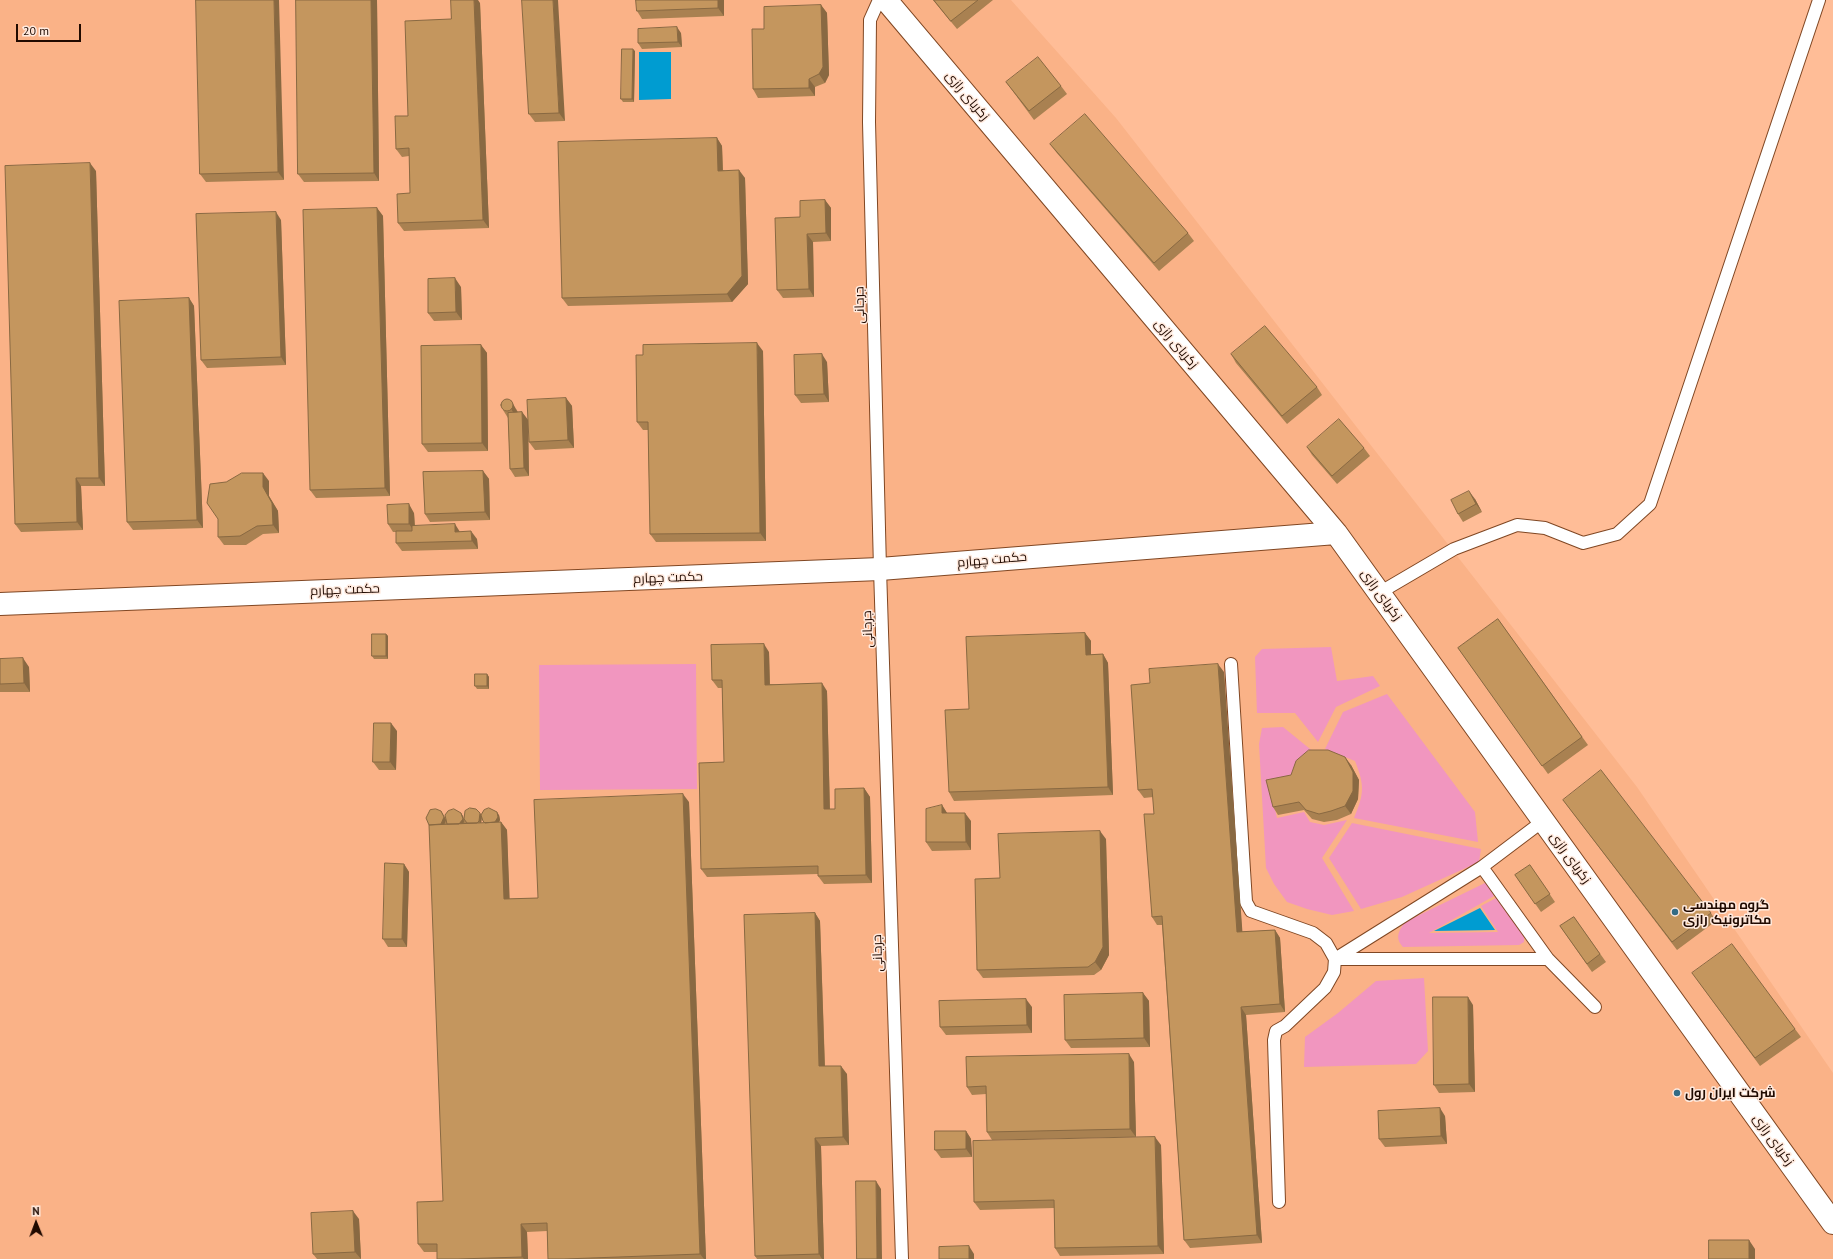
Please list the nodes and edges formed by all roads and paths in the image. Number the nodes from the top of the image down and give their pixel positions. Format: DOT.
graph roads {
  1 [pos="879,0"];
  2 [pos="886,0"];
  3 [pos="1819,0"];
  4 [pos="1336,533"];
  5 [pos="880,569"];
  6 [pos="1379,593"];
  7 [pos="0,604"];
  8 [pos="1231,664"];
  9 [pos="1544,821"];
  10 [pos="1482,867"];
  11 [pos="1334,958"];
  12 [pos="1548,959"];
  13 [pos="1596,1006"];
  14 [pos="1279,1202"];
  15 [pos="1833,1223"];
  16 [pos="902,1259"];
  1 -- 5 [label="lane, جرجانی"];
  2 -- 4 [label="street, زکریای رازی"];
  3 -- 6 [label="lane"];
  4 -- 5 [label="street, حکمت چهارم"];
  4 -- 6 [label="street, زکریای رازی"];
  5 -- 7 [label="street, حکمت چهارم"];
  5 -- 16 [label="lane, جرجانی"];
  6 -- 9 [label="street, زکریای رازی"];
  8 -- 11 [label="lane"];
  9 -- 10 [label="lane"];
  9 -- 15 [label="street, زکریای رازی"];
  10 -- 11 [label="lane"];
  10 -- 12 [label="lane"];
  11 -- 12 [label="lane"];
  11 -- 14 [label="lane"];
  12 -- 13 [label="lane"];
}
